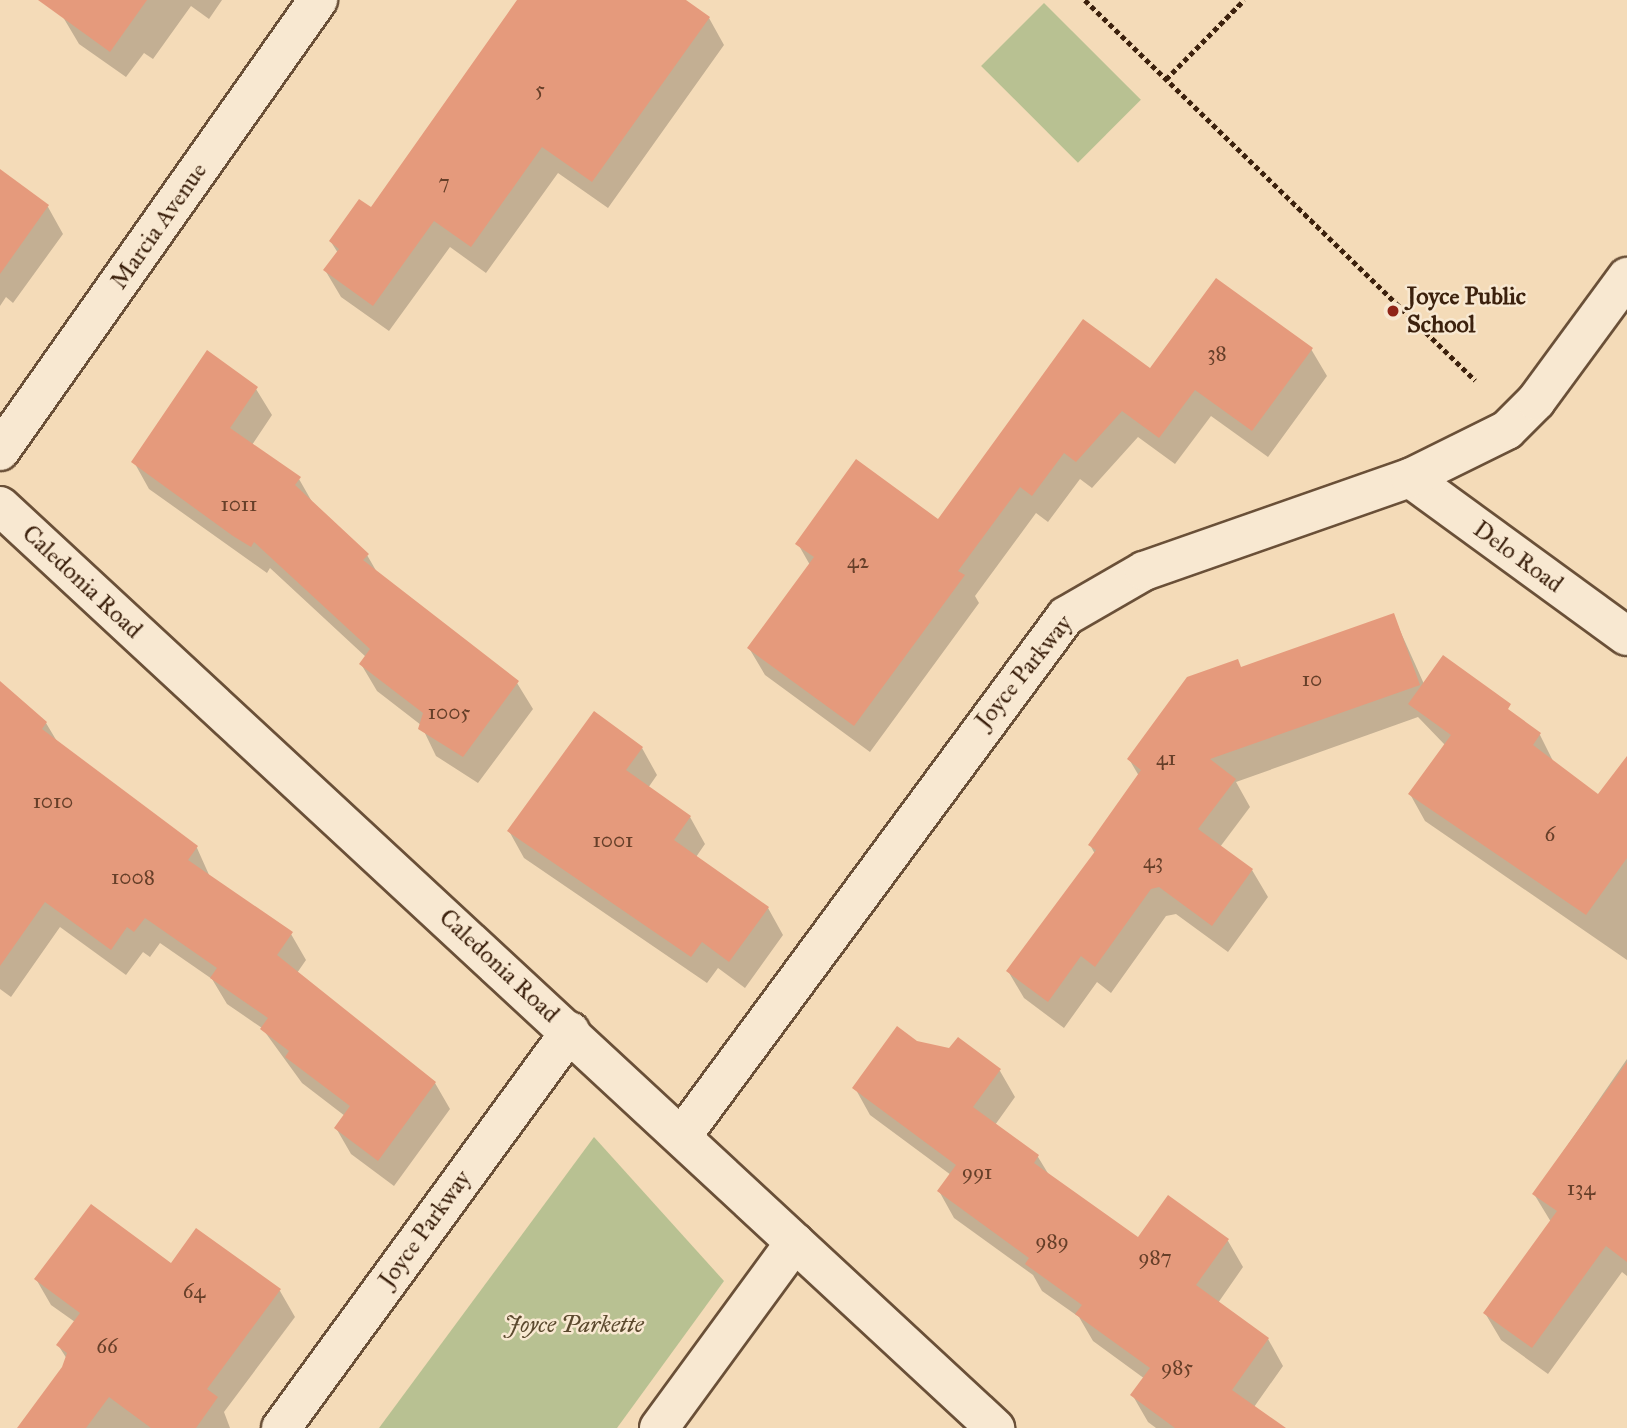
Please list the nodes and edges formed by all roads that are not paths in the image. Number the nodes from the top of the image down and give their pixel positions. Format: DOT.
graph roads {
  1 [pos="318,0"];
  2 [pos="1627,277"];
  3 [pos="0,451"];
  4 [pos="1410,478"];
  5 [pos="0,506"];
  6 [pos="1627,636"];
  7 [pos="570,1031"];
  8 [pos="682,1136"];
  9 [pos="795,1242"];
  10 [pos="281,1428"];
  11 [pos="659,1428"];
  12 [pos="995,1428"];
  1 -- 3 [label="street, Marcia Avenue"];
  2 -- 4 [label="street, Joyce Parkway"];
  4 -- 6 [label="street, Delo Road"];
  4 -- 8 [label="street, Joyce Parkway"];
  5 -- 7 [label="street, Caledonia Road"];
  7 -- 8 [label="street, Caledonia Road"];
  7 -- 10 [label="street, Joyce Parkway"];
  8 -- 9 [label="street, Caledonia Road"];
  9 -- 11 [label="street"];
  9 -- 12 [label="street, Caledonia Road"];
}
